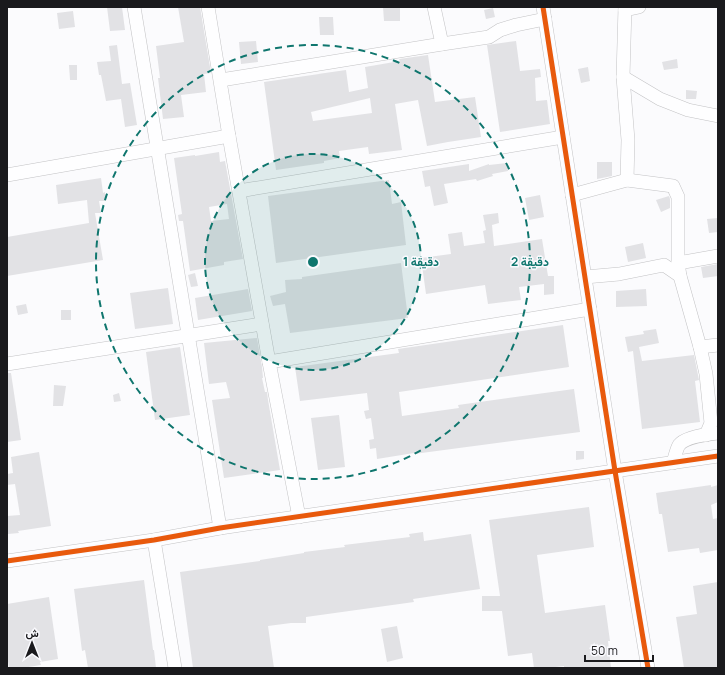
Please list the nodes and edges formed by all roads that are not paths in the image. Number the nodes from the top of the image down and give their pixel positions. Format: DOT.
graph roads {
  1 [pos="134,7"];
  2 [pos="208,7"];
  3 [pos="434,7"];
  4 [pos="639,7"];
  5 [pos="625,9"];
  6 [pos="544,13"];
  7 [pos="442,44"];
  8 [pos="623,77"];
  9 [pos="221,80"];
  10 [pos="718,116"];
  11 [pos="229,136"];
  12 [pos="563,137"];
  13 [pos="158,149"];
  14 [pos="7,175"];
  15 [pos="628,180"];
  16 [pos="239,191"];
  17 [pos="572,195"];
  18 [pos="718,256"];
  19 [pos="678,262"];
  20 [pos="680,276"];
  21 [pos="584,277"];
  22 [pos="590,309"];
  23 [pos="262,324"];
  24 [pos="188,335"];
  25 [pos="718,344"];
  26 [pos="700,347"];
  27 [pos="269,362"];
  28 [pos="7,364"];
  29 [pos="712,434"];
  30 [pos="718,456"];
  31 [pos="673,463"];
  32 [pos="615,472"];
  33 [pos="300,517"];
  34 [pos="220,528"];
  35 [pos="154,540"];
  36 [pos="7,562"];
  37 [pos="175,668"];
  38 [pos="648,668"];
  1 -- 13 [label="street"];
  2 -- 9 [label="street"];
  3 -- 7 [label="street"];
  4 -- 5 [label="street"];
  5 -- 8 [label="street"];
  6 -- 7 [label="street"];
  6 -- 12 [label="street"];
  7 -- 9 [label="street"];
  8 -- 10 [label="street"];
  8 -- 15 [label="street"];
  9 -- 11 [label="street"];
  11 -- 13 [label="street"];
  11 -- 16 [label="street"];
  12 -- 16 [label="street"];
  12 -- 17 [label="street"];
  13 -- 14 [label="street"];
  13 -- 24 [label="street"];
  15 -- 17 [label="street"];
  15 -- 19 [label="street"];
  16 -- 23 [label="street"];
  17 -- 21 [label="street"];
  18 -- 19 [label="street"];
  19 -- 20 [label="street"];
  20 -- 21 [label="street"];
  20 -- 26 [label="street"];
  21 -- 22 [label="street"];
  22 -- 27 [label="street"];
  22 -- 32 [label="street"];
  23 -- 24 [label="street"];
  23 -- 27 [label="street"];
  24 -- 28 [label="street"];
  24 -- 34 [label="street"];
  25 -- 26 [label="street"];
  26 -- 29 [label="street"];
  27 -- 33 [label="street"];
  29 -- 31 [label="street"];
  30 -- 31 [label="street"];
  31 -- 32 [label="street"];
  32 -- 33 [label="street"];
  32 -- 38 [label="street"];
  33 -- 34 [label="street"];
  34 -- 35 [label="street"];
  35 -- 36 [label="street"];
  35 -- 37 [label="street"];
}
